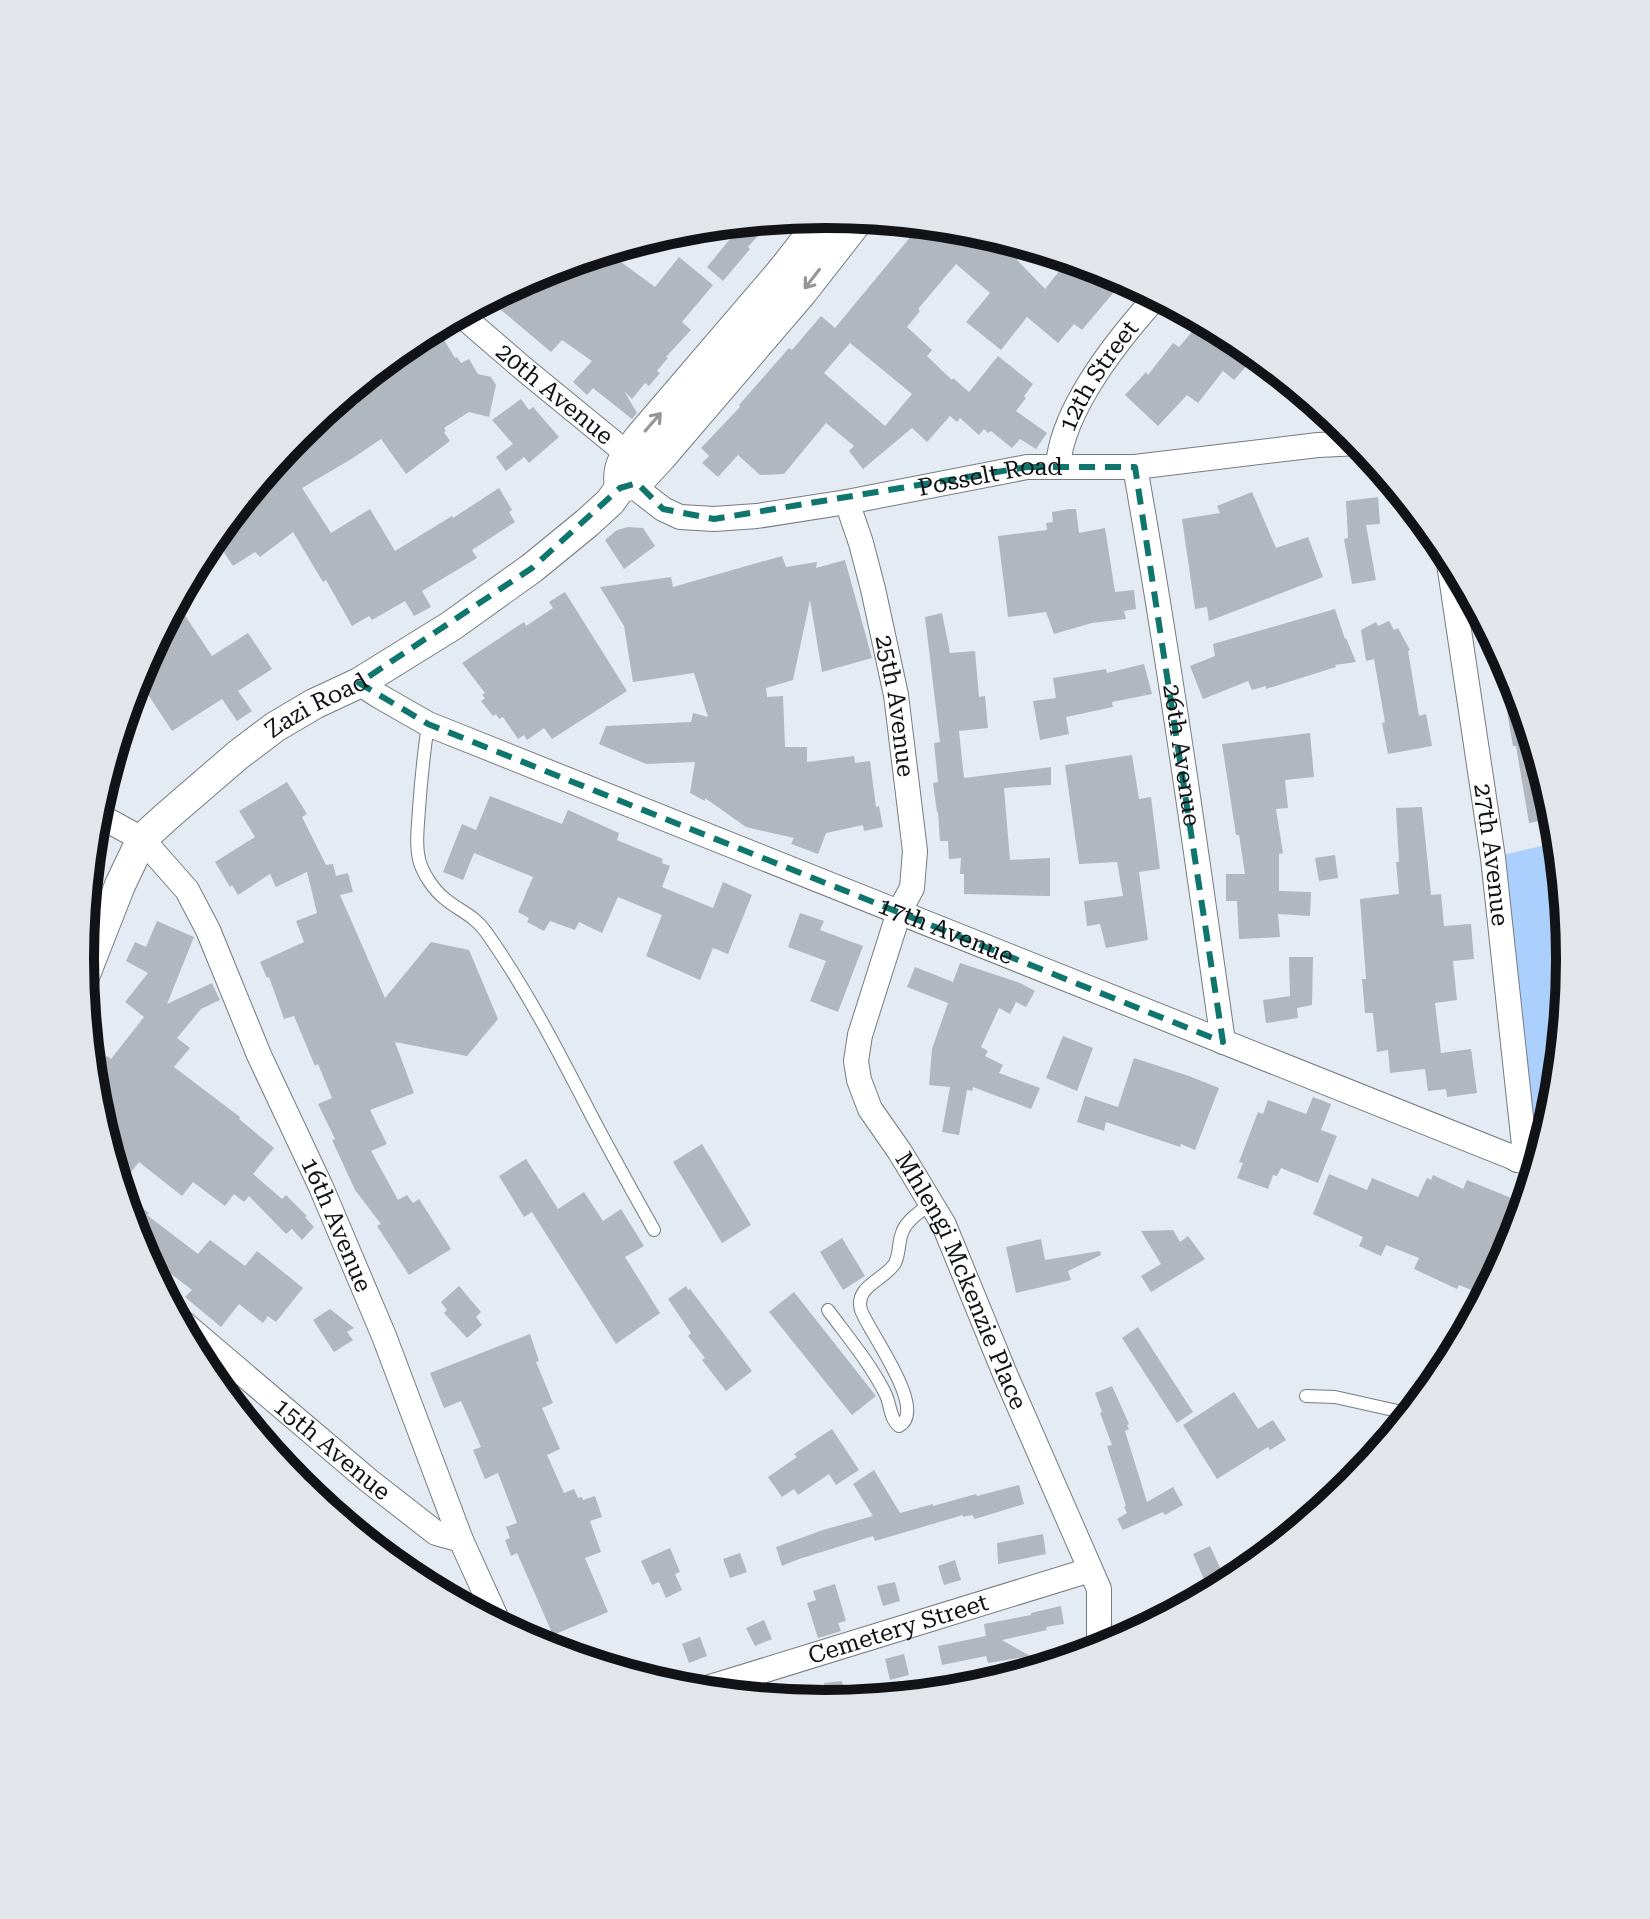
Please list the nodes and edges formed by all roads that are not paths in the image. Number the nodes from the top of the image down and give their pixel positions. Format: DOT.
graph roads {
  1 [pos="815,228"];
  2 [pos="851,229"];
  3 [pos="1149,305"];
  4 [pos="469,321"];
  5 [pos="1343,444"];
  6 [pos="1058,466"];
  7 [pos="1135,467"];
  8 [pos="627,476"];
  9 [pos="847,502"];
  10 [pos="1452,584"];
  11 [pos="359,683"];
  12 [pos="428,724"];
  13 [pos="107,821"];
  14 [pos="142,839"];
  15 [pos="899,912"];
  16 [pos="94,950"];
  17 [pos="1223,1042"];
  18 [pos="1527,1163"];
  19 [pos="932,1202"];
  20 [pos="654,1230"];
  21 [pos="828,1310"];
  22 [pos="199,1336"];
  23 [pos="1306,1396"];
  24 [pos="1400,1411"];
  25 [pos="461,1540"];
  26 [pos="1090,1570"];
  27 [pos="493,1610"];
  28 [pos="1099,1637"];
  29 [pos="723,1683"];
  8 -- 1 [label="street, Zazi Road, one-way"];
  2 -- 8 [label="street, Zazi Road, one-way"];
  3 -- 6 [label="street, 12th Street"];
  4 -- 8 [label="street, 20th Avenue"];
  5 -- 7 [label="street, Posselt Road"];
  6 -- 7 [label="street, Posselt Road"];
  6 -- 9 [label="street, Posselt Road"];
  7 -- 17 [label="street, 26th Avenue"];
  8 -- 9 [label="street, Posselt Road"];
  8 -- 11 [label="street, Zazi Road"];
  9 -- 15 [label="street, 25th Avenue"];
  10 -- 18 [label="street, 27th Avenue"];
  11 -- 12 [label="street, 17th Avenue"];
  11 -- 14 [label="street, Zazi Road"];
  12 -- 15 [label="street, 17th Avenue"];
  12 -- 20 [label="lane"];
  13 -- 14 [label="street"];
  14 -- 16 [label="street, Zazi Road"];
  14 -- 25 [label="street, 16th Avenue"];
  15 -- 17 [label="street, 17th Avenue"];
  15 -- 19 [label="street, Mhlengi Mckenzie Place"];
  17 -- 18 [label="street, 17th Avenue"];
  19 -- 21 [label="lane"];
  19 -- 26 [label="street, Mhlengi Mckenzie Place"];
  22 -- 25 [label="street, 15th Avenue"];
  23 -- 24 [label="lane"];
  25 -- 27 [label="street, 16th Avenue"];
  26 -- 28 [label="street, Mhlengi Mckenzie Place"];
  26 -- 29 [label="street, Cemetery Street"];
}
